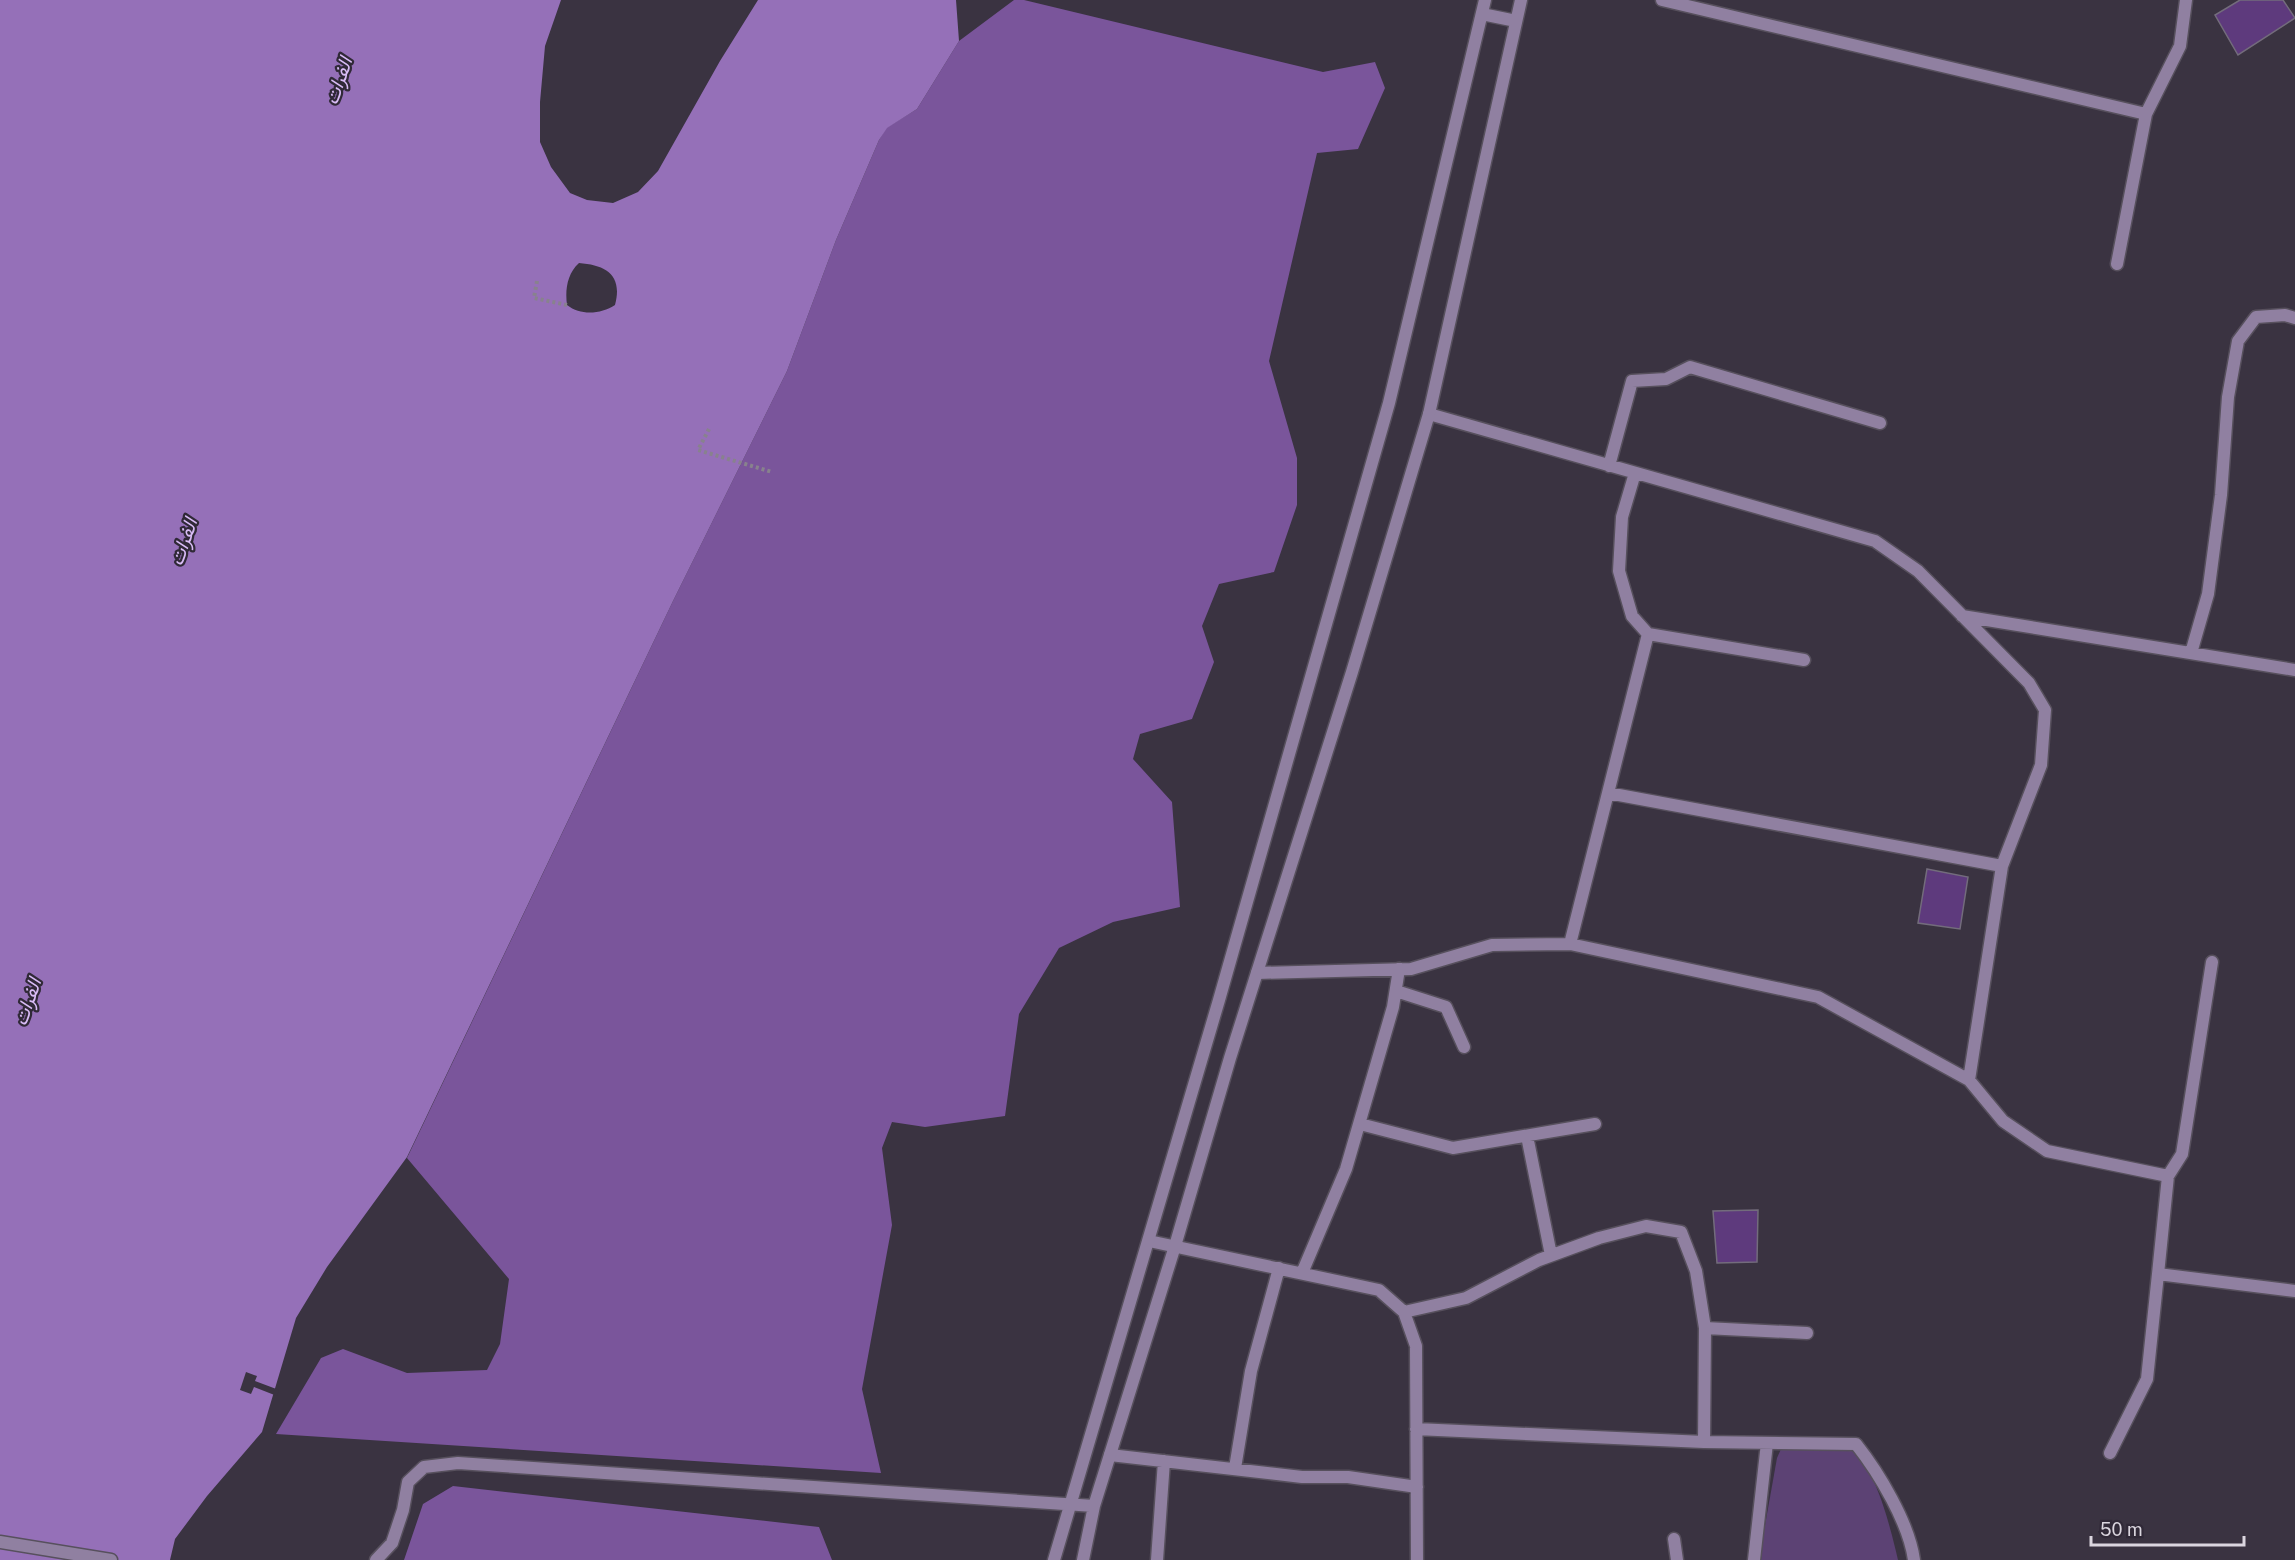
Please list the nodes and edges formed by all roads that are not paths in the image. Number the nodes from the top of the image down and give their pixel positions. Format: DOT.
graph roads {
  1 [pos="1485,0"];
  2 [pos="1521,0"];
  3 [pos="1666,0"];
  4 [pos="2186,0"];
  5 [pos="1482,14"];
  6 [pos="1516,21"];
  7 [pos="2146,114"];
  8 [pos="2117,264"];
  9 [pos="2295,318"];
  10 [pos="1429,414"];
  11 [pos="1880,423"];
  12 [pos="1609,466"];
  13 [pos="1635,473"];
  14 [pos="1962,616"];
  15 [pos="1648,634"];
  16 [pos="2191,653"];
  17 [pos="1804,660"];
  18 [pos="2295,670"];
  19 [pos="1608,793"];
  20 [pos="2002,866"];
  21 [pos="1570,944"];
  22 [pos="2212,962"];
  23 [pos="1399,969"];
  24 [pos="1257,974"];
  25 [pos="1396,991"];
  26 [pos="1464,1047"];
  27 [pos="1969,1080"];
  28 [pos="1360,1124"];
  29 [pos="1595,1124"];
  30 [pos="1527,1137"];
  31 [pos="2169,1176"];
  32 [pos="1149,1241"];
  33 [pos="1175,1246"];
  34 [pos="1551,1255"];
  35 [pos="1279,1268"];
  36 [pos="1302,1273"];
  37 [pos="2158,1274"];
  38 [pos="2295,1290"];
  39 [pos="1404,1312"];
  40 [pos="1706,1328"];
  41 [pos="1807,1333"];
  42 [pos="1416,1429"];
  43 [pos="1704,1442"];
  44 [pos="1767,1443"];
  45 [pos="2110,1453"];
  46 [pos="1110,1455"];
  47 [pos="1164,1461"];
  48 [pos="1235,1468"];
  49 [pos="1417,1487"];
  50 [pos="1070,1504"];
  51 [pos="1094,1506"];
  52 [pos="1674,1539"];
  53 [pos="0,1542"];
  54 [pos="111,1560"];
  55 [pos="376,1560"];
  56 [pos="1054,1560"];
  57 [pos="1083,1560"];
  58 [pos="1157,1560"];
  59 [pos="1417,1560"];
  60 [pos="1677,1560"];
  61 [pos="1754,1560"];
  62 [pos="1914,1560"];
  1 -- 5 [label="street"];
  2 -- 6 [label="street"];
  3 -- 7 [label="street"];
  4 -- 7 [label="street"];
  5 -- 6 [label="street"];
  5 -- 32 [label="street"];
  6 -- 10 [label="street"];
  7 -- 8 [label="street"];
  9 -- 16 [label="street"];
  10 -- 12 [label="street"];
  10 -- 24 [label="street"];
  11 -- 12 [label="street"];
  12 -- 13 [label="street"];
  13 -- 14 [label="street"];
  13 -- 15 [label="street"];
  14 -- 16 [label="street"];
  14 -- 20 [label="street"];
  15 -- 17 [label="street"];
  15 -- 19 [label="street"];
  16 -- 18 [label="street"];
  19 -- 20 [label="street"];
  19 -- 21 [label="street"];
  20 -- 27 [label="street"];
  21 -- 23 [label="street"];
  21 -- 27 [label="street"];
  22 -- 31 [label="street"];
  23 -- 24 [label="street"];
  23 -- 25 [label="street"];
  24 -- 33 [label="street"];
  25 -- 26 [label="street"];
  25 -- 28 [label="street"];
  27 -- 31 [label="street"];
  28 -- 30 [label="street"];
  28 -- 36 [label="street"];
  29 -- 30 [label="street"];
  30 -- 34 [label="street"];
  31 -- 37 [label="street"];
  32 -- 33 [label="street"];
  32 -- 50 [label="street"];
  33 -- 35 [label="street"];
  33 -- 46 [label="street"];
  34 -- 39 [label="street"];
  34 -- 40 [label="street"];
  35 -- 36 [label="street"];
  35 -- 48 [label="street"];
  36 -- 39 [label="street"];
  37 -- 38 [label="street"];
  37 -- 45 [label="street"];
  39 -- 42 [label="street"];
  40 -- 41 [label="street"];
  40 -- 43 [label="street"];
  42 -- 43 [label="street"];
  42 -- 49 [label="street"];
  43 -- 44 [label="street"];
  44 -- 61 [label="street"];
  44 -- 62 [label="street"];
  46 -- 47 [label="street"];
  46 -- 51 [label="street"];
  47 -- 48 [label="street"];
  47 -- 58 [label="street"];
  48 -- 49 [label="street"];
  49 -- 59 [label="street"];
  50 -- 51 [label="street"];
  50 -- 55 [label="street"];
  50 -- 56 [label="street"];
  51 -- 57 [label="street"];
  52 -- 60 [label="street"];
  53 -- 54 [label="street"];
}
